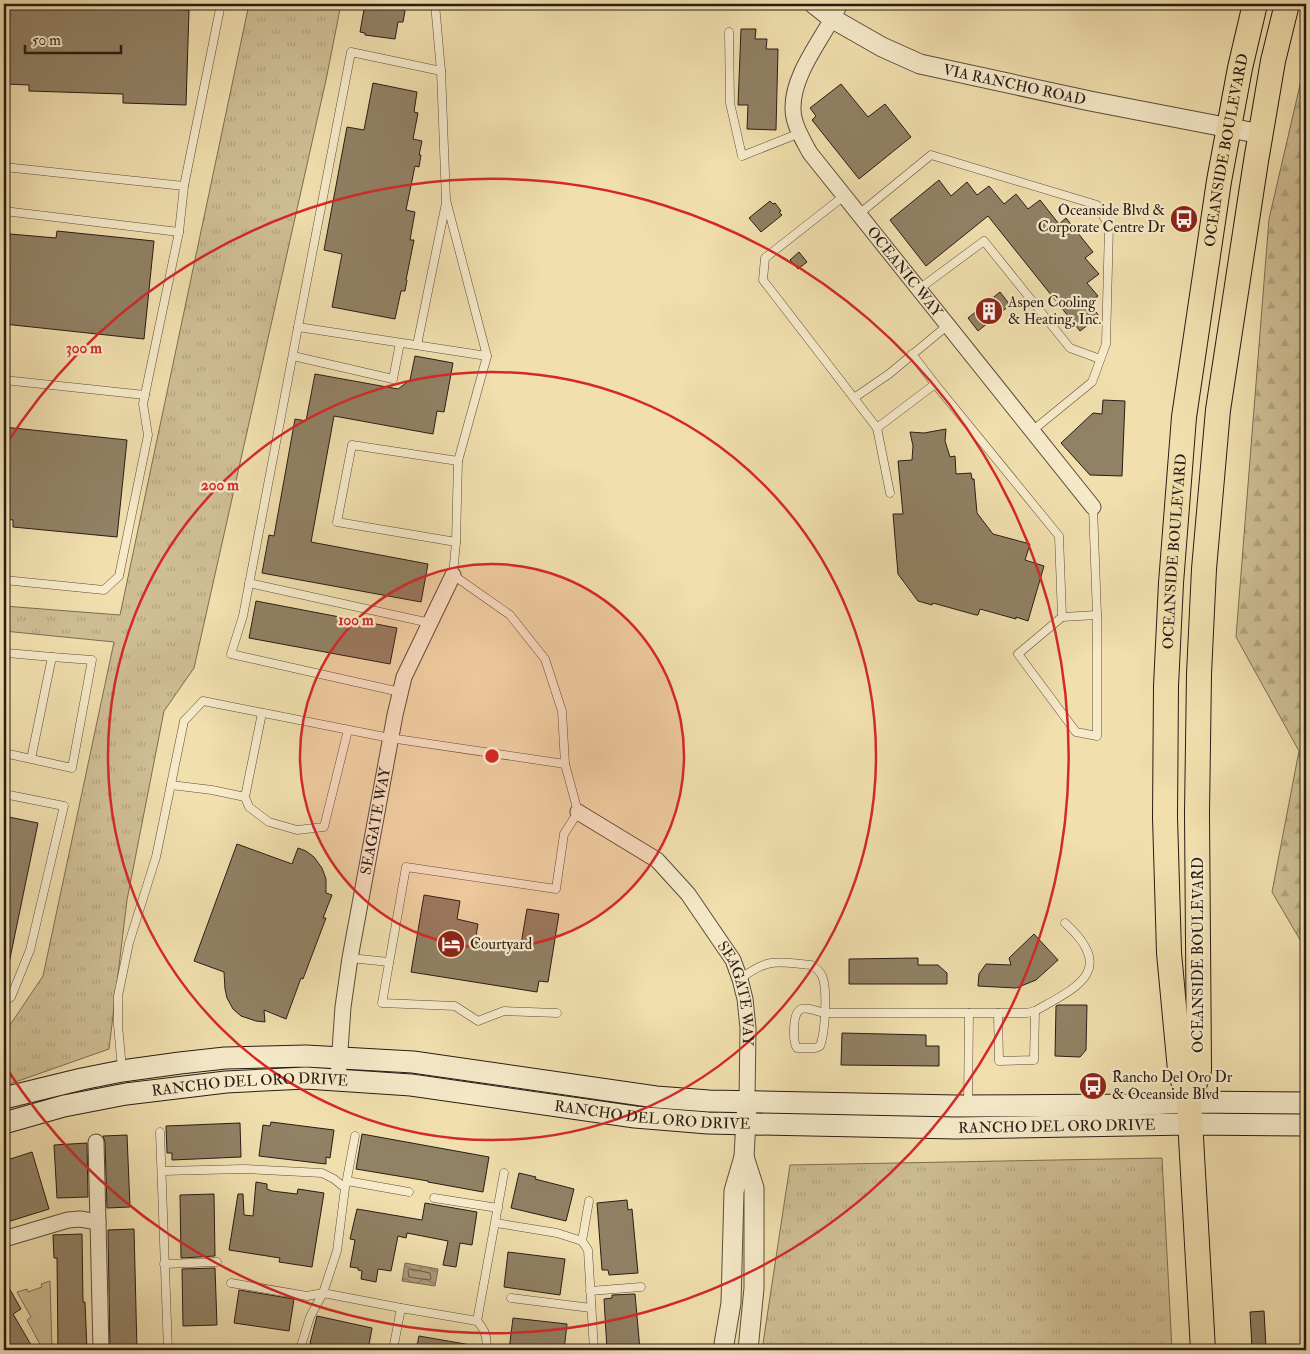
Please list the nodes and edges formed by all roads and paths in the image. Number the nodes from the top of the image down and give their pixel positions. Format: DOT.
graph roads {
  1 [pos="220,4"];
  2 [pos="435,4"];
  3 [pos="814,4"];
  4 [pos="1255,4"];
  5 [pos="1287,4"];
  6 [pos="837,12"];
  7 [pos="729,32"];
  8 [pos="441,71"];
  9 [pos="1229,127"];
  10 [pos="800,133"];
  11 [pos="1261,134"];
  12 [pos="4,168"];
  13 [pos="184,186"];
  14 [pos="844,196"];
  15 [pos="446,200"];
  16 [pos="4,211"];
  17 [pos="859,214"];
  18 [pos="179,232"];
  19 [pos="919,289"];
  20 [pos="948,325"];
  21 [pos="298,327"];
  22 [pos="400,343"];
  23 [pos="417,346"];
  24 [pos="912,354"];
  25 [pos="293,356"];
  26 [pos="487,356"];
  27 [pos="1100,359"];
  28 [pos="4,380"];
  29 [pos="935,384"];
  30 [pos="145,394"];
  31 [pos="854,398"];
  32 [pos="877,428"];
  33 [pos="1032,431"];
  34 [pos="458,461"];
  35 [pos="890,493"];
  36 [pos="1093,507"];
  37 [pos="456,542"];
  38 [pos="453,575"];
  39 [pos="4,580"];
  40 [pos="249,583"];
  41 [pos="1097,615"];
  42 [pos="1062,617"];
  43 [pos="430,623"];
  44 [pos="52,657"];
  45 [pos="4,667"];
  46 [pos="400,692"];
  47 [pos="262,713"];
  48 [pos="348,730"];
  49 [pos="390,738"];
  50 [pos="4,753"];
  51 [pos="31,759"];
  52 [pos="565,764"];
  53 [pos="171,785"];
  54 [pos="4,794"];
  55 [pos="245,797"];
  56 [pos="578,812"];
  57 [pos="1065,923"];
  58 [pos="350,958"];
  59 [pos="390,962"];
  60 [pos="740,979"];
  61 [pos="4,1002"];
  62 [pos="1035,1011"];
  63 [pos="557,1013"];
  64 [pos="824,1013"];
  65 [pos="969,1013"];
  66 [pos="998,1013"];
  67 [pos="339,1057"];
  68 [pos="122,1071"];
  69 [pos="338,1079"];
  70 [pos="4,1098"];
  71 [pos="747,1102"];
  72 [pos="1306,1103"];
  73 [pos="968,1106"];
  74 [pos="1190,1113"];
  75 [pos="4,1123"];
  76 [pos="746,1124"];
  77 [pos="1306,1125"];
  78 [pos="160,1132"];
  79 [pos="355,1136"];
  80 [pos="96,1142"];
  81 [pos="744,1157"];
  82 [pos="162,1171"];
  83 [pos="504,1173"];
  84 [pos="346,1185"];
  85 [pos="409,1192"];
  86 [pos="434,1198"];
  87 [pos="589,1201"];
  88 [pos="498,1208"];
  89 [pos="98,1222"];
  90 [pos="496,1223"];
  91 [pos="4,1239"];
  92 [pos="582,1241"];
  93 [pos="217,1262"];
  94 [pos="164,1264"];
  95 [pos="231,1283"];
  96 [pos="641,1287"];
  97 [pos="590,1291"];
  98 [pos="323,1293"];
  99 [pos="511,1298"];
  100 [pos="401,1308"];
  101 [pos="591,1308"];
  102 [pos="477,1321"];
  103 [pos="101,1350"];
  104 [pos="168,1350"];
  105 [pos="174,1350"];
  106 [pos="297,1350"];
  107 [pos="393,1350"];
  108 [pos="486,1350"];
  109 [pos="594,1350"];
  110 [pos="723,1350"];
  111 [pos="748,1350"];
  112 [pos="1203,1350"];
  1 -- 13 [label="lane"];
  2 -- 8 [label="lane"];
  3 -- 6 [label="street, VIA RANCHO ROAD"];
  4 -- 9 [label="main road, OCEANSIDE BOULEVARD"];
  5 -- 11 [label="main road, OCEANSIDE BOULEVARD"];
  6 -- 9 [label="street, VIA RANCHO ROAD"];
  6 -- 10 [label="street, OCEANIC WAY"];
  7 -- 10 [label="lane"];
  8 -- 15 [label="lane"];
  8 -- 21 [label="lane"];
  9 -- 11 [label="street, VIA RANCHO ROAD"];
  9 -- 74 [label="main road, OCEANSIDE BOULEVARD"];
  10 -- 14 [label="street, OCEANIC WAY"];
  11 -- 74 [label="main road, OCEANSIDE BOULEVARD"];
  12 -- 13 [label="lane"];
  13 -- 18 [label="lane"];
  14 -- 17 [label="street, OCEANIC WAY"];
  14 -- 31 [label="lane"];
  15 -- 23 [label="lane"];
  15 -- 26 [label="lane"];
  16 -- 18 [label="lane"];
  17 -- 19 [label="street, OCEANIC WAY"];
  17 -- 27 [label="lane"];
  18 -- 30 [label="lane"];
  19 -- 20 [label="street, OCEANIC WAY"];
  19 -- 27 [label="lane"];
  20 -- 24 [label="lane"];
  20 -- 33 [label="street, OCEANIC WAY"];
  21 -- 22 [label="lane"];
  21 -- 25 [label="lane"];
  22 -- 23 [label="lane"];
  22 -- 25 [label="lane"];
  23 -- 26 [label="lane"];
  24 -- 29 [label="lane"];
  24 -- 31 [label="lane"];
  25 -- 40 [label="lane"];
  26 -- 34 [label="lane"];
  27 -- 33 [label="lane"];
  28 -- 30 [label="lane"];
  29 -- 32 [label="lane"];
  29 -- 42 [label="lane"];
  30 -- 39 [label="lane"];
  31 -- 32 [label="lane"];
  32 -- 35 [label="lane"];
  33 -- 36 [label="street, OCEANIC WAY"];
  34 -- 37 [label="lane"];
  34 -- 37 [label="lane"];
  36 -- 41 [label="lane"];
  37 -- 38 [label="lane"];
  38 -- 43 [label="street, SEAGATE WAY"];
  38 -- 52 [label="lane"];
  40 -- 43 [label="lane"];
  40 -- 46 [label="lane"];
  41 -- 42 [label="lane"];
  41 -- 42 [label="lane"];
  43 -- 46 [label="street, SEAGATE WAY"];
  44 -- 45 [label="lane"];
  44 -- 51 [label="lane"];
  44 -- 51 [label="lane"];
  46 -- 49 [label="street, SEAGATE WAY"];
  47 -- 48 [label="lane"];
  47 -- 53 [label="lane"];
  47 -- 55 [label="lane"];
  48 -- 49 [label="lane"];
  48 -- 55 [label="lane"];
  49 -- 52 [label="lane"];
  49 -- 58 [label="street, SEAGATE WAY"];
  50 -- 51 [label="lane"];
  52 -- 56 [label="lane"];
  53 -- 55 [label="lane"];
  53 -- 68 [label="lane"];
  54 -- 61 [label="lane"];
  56 -- 59 [label="lane"];
  56 -- 60 [label="street, SEAGATE WAY"];
  57 -- 62 [label="lane"];
  58 -- 59 [label="lane"];
  58 -- 67 [label="street, SEAGATE WAY"];
  59 -- 63 [label="lane"];
  60 -- 64 [label="lane"];
  60 -- 71 [label="street, SEAGATE WAY"];
  62 -- 66 [label="lane"];
  62 -- 66 [label="lane"];
  64 -- 64 [label="lane"];
  64 -- 65 [label="lane"];
  65 -- 66 [label="lane"];
  65 -- 73 [label="lane"];
  67 -- 68 [label="main road, RANCHO DEL ORO DRIVE"];
  67 -- 69 [label="street, SEAGATE WAY"];
  67 -- 71 [label="main road, RANCHO DEL ORO DRIVE"];
  68 -- 70 [label="main road, RANCHO DEL ORO DRIVE"];
  69 -- 75 [label="main road, RANCHO DEL ORO DRIVE"];
  69 -- 76 [label="main road, RANCHO DEL ORO DRIVE"];
  71 -- 73 [label="main road, RANCHO DEL ORO DRIVE"];
  71 -- 76 [label="street, SEAGATE WAY"];
  72 -- 74 [label="main road, RANCHO DEL ORO DRIVE"];
  73 -- 74 [label="main road, RANCHO DEL ORO DRIVE"];
  74 -- 76 [label="main road, RANCHO DEL ORO DRIVE"];
  74 -- 77 [label="main road, RANCHO DEL ORO DRIVE"];
  74 -- 112 [label="main road, OCEANSIDE BOULEVARD"];
  76 -- 81 [label="street, SEAGATE WAY"];
  78 -- 82 [label="lane"];
  79 -- 84 [label="lane"];
  80 -- 89 [label="street"];
  81 -- 110 [label="street"];
  81 -- 111 [label="street"];
  82 -- 84 [label="lane"];
  82 -- 94 [label="lane"];
  83 -- 88 [label="lane"];
  84 -- 85 [label="lane"];
  84 -- 98 [label="lane"];
  86 -- 88 [label="lane"];
  87 -- 92 [label="lane"];
  88 -- 90 [label="lane"];
  89 -- 91 [label="street"];
  89 -- 103 [label="street"];
  90 -- 92 [label="lane"];
  90 -- 102 [label="lane"];
  92 -- 97 [label="lane"];
  93 -- 94 [label="lane"];
  94 -- 104 [label="lane"];
  95 -- 98 [label="lane"];
  96 -- 97 [label="lane"];
  97 -- 101 [label="lane"];
  98 -- 100 [label="lane"];
  98 -- 106 [label="lane"];
  99 -- 101 [label="lane"];
  100 -- 102 [label="lane"];
  100 -- 107 [label="lane"];
  101 -- 109 [label="lane"];
  102 -- 108 [label="lane"];
  104 -- 105 [label="lane"];
}
